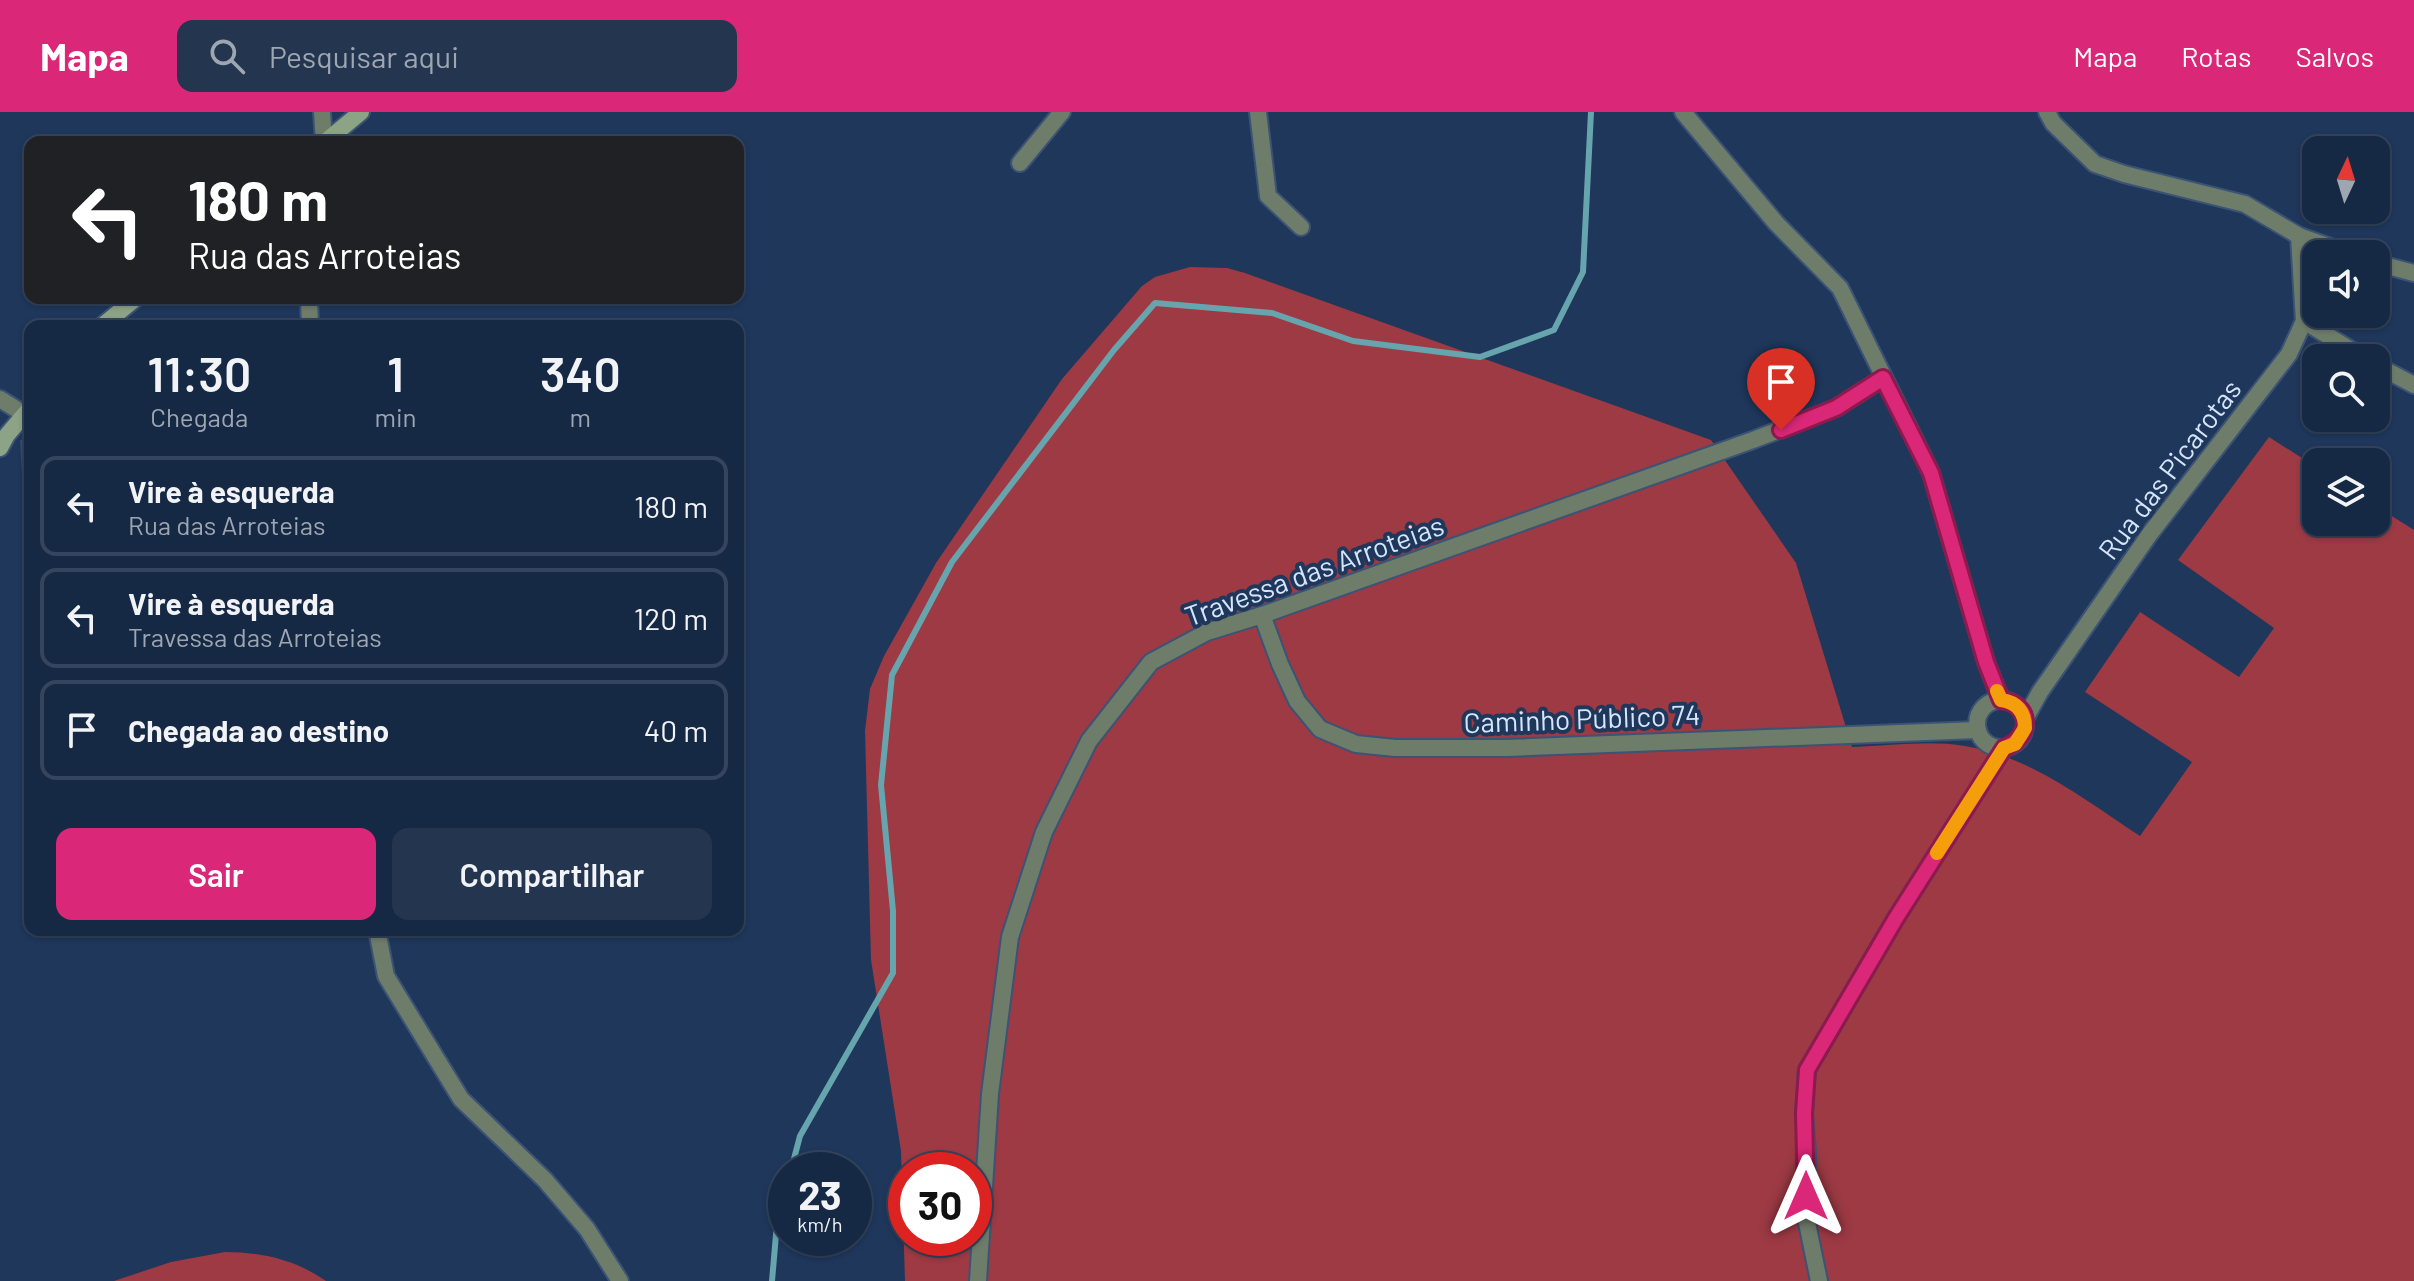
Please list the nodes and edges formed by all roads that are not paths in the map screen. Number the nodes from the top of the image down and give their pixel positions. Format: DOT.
graph roads {
  1 [pos="322,112"];
  2 [pos="361,112"];
  3 [pos="1062,112"];
  4 [pos="1258,112"];
  5 [pos="1683,112"];
  6 [pos="2047,112"];
  7 [pos="324,136"];
  8 [pos="332,136"];
  9 [pos="1020,163"];
  10 [pos="1301,227"];
  11 [pos="2299,236"];
  12 [pos="2310,240"];
  13 [pos="2390,267"];
  14 [pos="2414,273"];
  15 [pos="2302,287"];
  16 [pos="129,304"];
  17 [pos="109,320"];
  18 [pos="2302,325"];
  19 [pos="2315,328"];
  20 [pos="2341,344"];
  21 [pos="2390,372"];
  22 [pos="1883,378"];
  23 [pos="2414,385"];
  24 [pos="0,399"];
  25 [pos="24,410"];
  26 [pos="24,415"];
  27 [pos="0,448"];
  28 [pos="1262,615"];
  29 [pos="2001,700"];
  30 [pos="2025,719"];
  31 [pos="1978,730"];
  32 [pos="2004,748"];
  33 [pos="378,936"];
  34 [pos="620,1281"];
  35 [pos="978,1281"];
  36 [pos="1819,1281"];
  1 -- 7 [label="street"];
  2 -- 8 [label="main road"];
  3 -- 9 [label="street"];
  4 -- 10 [label="street"];
  5 -- 22 [label="street"];
  6 -- 11 [label="street"];
  11 -- 12 [label="street"];
  11 -- 15 [label="street, Rua das Picarotas"];
  13 -- 14 [label="street"];
  16 -- 17 [label="main road"];
  18 -- 30 [label="street, Rua das Picarotas"];
  19 -- 20 [label="street"];
  21 -- 23 [label="street"];
  22 -- 28 [label="street, Travessa das Arroteias"];
  22 -- 29 [label="street"];
  24 -- 25 [label="street"];
  26 -- 27 [label="main road"];
  28 -- 31 [label="street, Caminho Público 74"];
  28 -- 35 [label="street, Travessa das Arroteias"];
  29 -- 30 [label="street"];
  29 -- 31 [label="street"];
  30 -- 32 [label="street"];
  31 -- 32 [label="street"];
  32 -- 36 [label="street"];
  33 -- 34 [label="street"];
}
